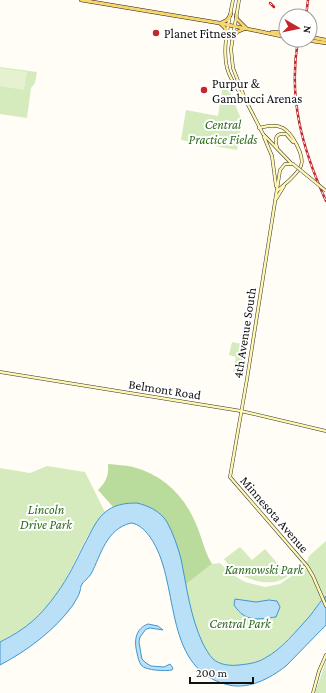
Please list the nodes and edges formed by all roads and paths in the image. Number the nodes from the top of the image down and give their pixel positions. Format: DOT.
graph roads {
  1 [pos="81,0"];
  2 [pos="233,0"];
  3 [pos="239,0"];
  4 [pos="231,14"];
  5 [pos="236,15"];
  6 [pos="220,23"];
  7 [pos="229,25"];
  8 [pos="234,26"];
  9 [pos="246,28"];
  10 [pos="260,31"];
  11 [pos="278,32"];
  12 [pos="228,34"];
  13 [pos="278,35"];
  14 [pos="232,39"];
  15 [pos="236,75"];
  16 [pos="230,77"];
  17 [pos="245,99"];
  18 [pos="259,128"];
  19 [pos="263,134"];
  20 [pos="298,148"];
  21 [pos="279,151"];
  22 [pos="293,164"];
  23 [pos="289,180"];
  24 [pos="277,191"];
  25 [pos="326,191"];
  26 [pos="275,201"];
  27 [pos="0,372"];
  28 [pos="240,411"];
  29 [pos="326,431"];
  30 [pos="230,477"];
  31 [pos="326,606"];
  32 [pos="326,655"];
  33 [pos="313,693"];
  1 -- 6 [label="main road"];
  2 -- 4 [label="street"];
  3 -- 5 [label="street"];
  4 -- 6 [label="main road"];
  4 -- 7 [label="street"];
  5 -- 8 [label="street"];
  5 -- 9 [label="main road"];
  6 -- 7 [label="main road"];
  6 -- 12 [label="main road"];
  7 -- 8 [label="main road"];
  7 -- 12 [label="street"];
  8 -- 9 [label="main road"];
  8 -- 14 [label="street"];
  9 -- 10 [label="main road"];
  9 -- 14 [label="main road"];
  10 -- 11 [label="main road"];
  10 -- 13 [label="main road"];
  12 -- 16 [label="street"];
  14 -- 15 [label="street"];
  15 -- 16 [label="street"];
  15 -- 17 [label="street"];
  16 -- 17 [label="street"];
  17 -- 18 [label="street"];
  18 -- 19 [label="street"];
  18 -- 20 [label="street"];
  19 -- 21 [label="street"];
  19 -- 24 [label="street"];
  20 -- 21 [label="street"];
  20 -- 23 [label="street"];
  21 -- 22 [label="street"];
  22 -- 24 [label="street, 4th Avenue South"];
  22 -- 25 [label="street, bridge"];
  23 -- 24 [label="street"];
  23 -- 26 [label="street"];
  24 -- 26 [label="street, 4th Avenue South"];
  26 -- 28 [label="street, 4th Avenue South"];
  27 -- 28 [label="street, Belmont Road"];
  28 -- 29 [label="street, Belmont Road"];
  28 -- 30 [label="street, 4th Avenue South"];
  30 -- 31 [label="street, Minnesota Avenue"];
  32 -- 33 [label="street"];
}
